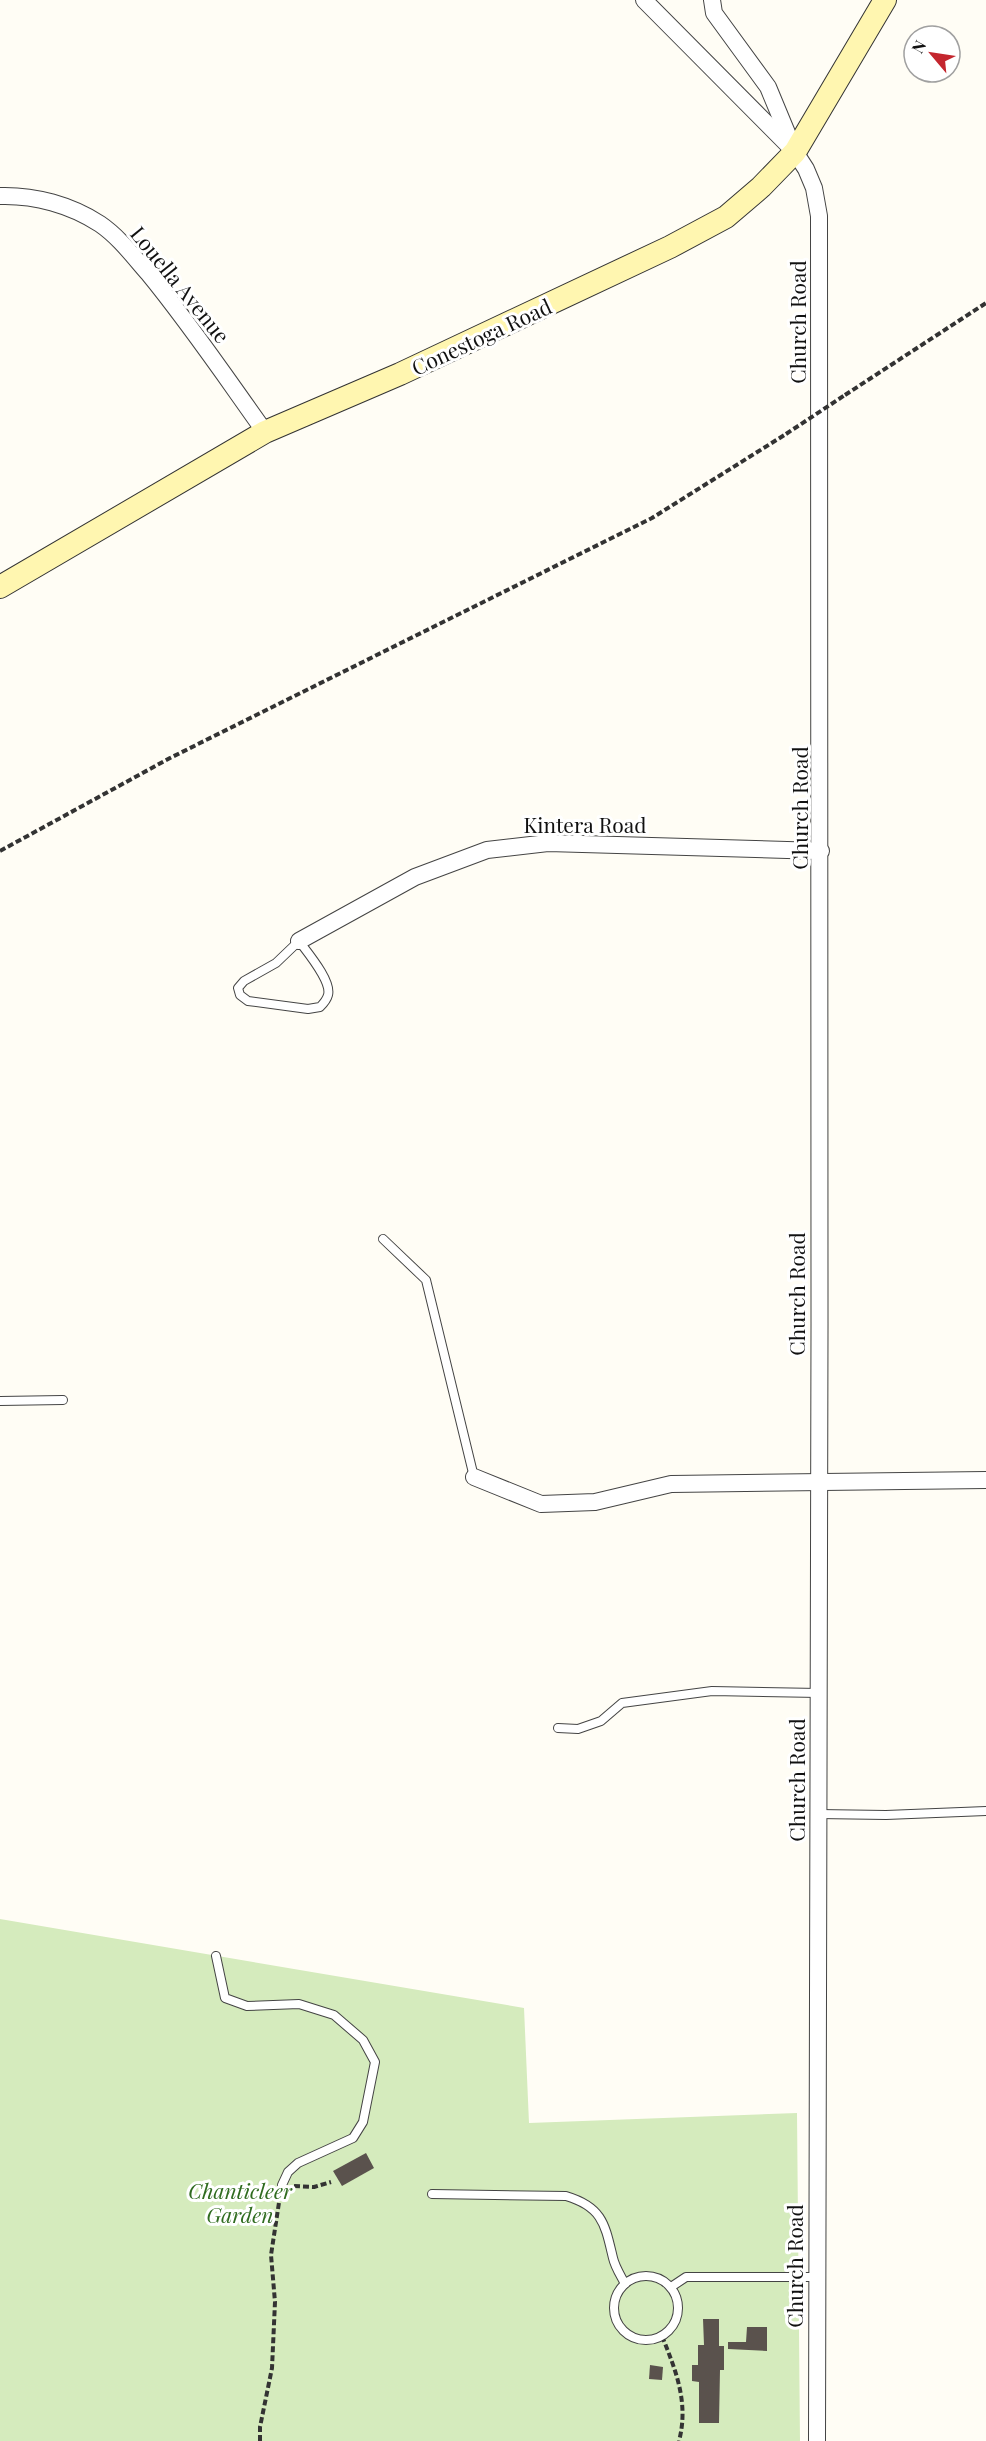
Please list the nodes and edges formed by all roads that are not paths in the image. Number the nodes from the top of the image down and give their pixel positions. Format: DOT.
graph roads {
  1 [pos="644,0"];
  2 [pos="712,0"];
  3 [pos="885,0"];
  4 [pos="795,152"];
  5 [pos="0,196"];
  6 [pos="265,432"];
  7 [pos="0,587"];
  8 [pos="821,851"];
  9 [pos="299,941"];
  10 [pos="383,1239"];
  11 [pos="63,1400"];
  12 [pos="0,1401"];
  13 [pos="474,1477"];
  14 [pos="986,1480"];
  15 [pos="818,1482"];
  16 [pos="819,1693"];
  17 [pos="558,1728"];
  18 [pos="986,1811"];
  19 [pos="818,1814"];
  20 [pos="216,1956"];
  21 [pos="282,2185"];
  22 [pos="432,2194"];
  23 [pos="817,2277"];
  24 [pos="625,2284"];
  25 [pos="671,2287"];
  26 [pos="817,2441"];
  1 -- 4 [label="street"];
  2 -- 4 [label="street"];
  3 -- 4 [label="main road, Conestoga Road"];
  4 -- 6 [label="main road, Conestoga Road"];
  4 -- 8 [label="street, Church Road"];
  5 -- 6 [label="street, Louella Avenue"];
  6 -- 7 [label="main road, Conestoga Road"];
  8 -- 9 [label="street, Kintera Road"];
  8 -- 15 [label="street, Church Road"];
  9 -- 9 [label="lane"];
  10 -- 13 [label="lane"];
  11 -- 12 [label="lane"];
  13 -- 15 [label="street"];
  14 -- 15 [label="street"];
  15 -- 16 [label="street, Church Road"];
  16 -- 17 [label="lane"];
  16 -- 19 [label="street, Church Road"];
  18 -- 19 [label="lane"];
  19 -- 23 [label="street, Church Road"];
  20 -- 21 [label="lane"];
  22 -- 24 [label="lane"];
  23 -- 25 [label="lane"];
  23 -- 26 [label="street, Church Road"];
  24 -- 25 [label="lane"];
  24 -- 25 [label="lane"];
}
